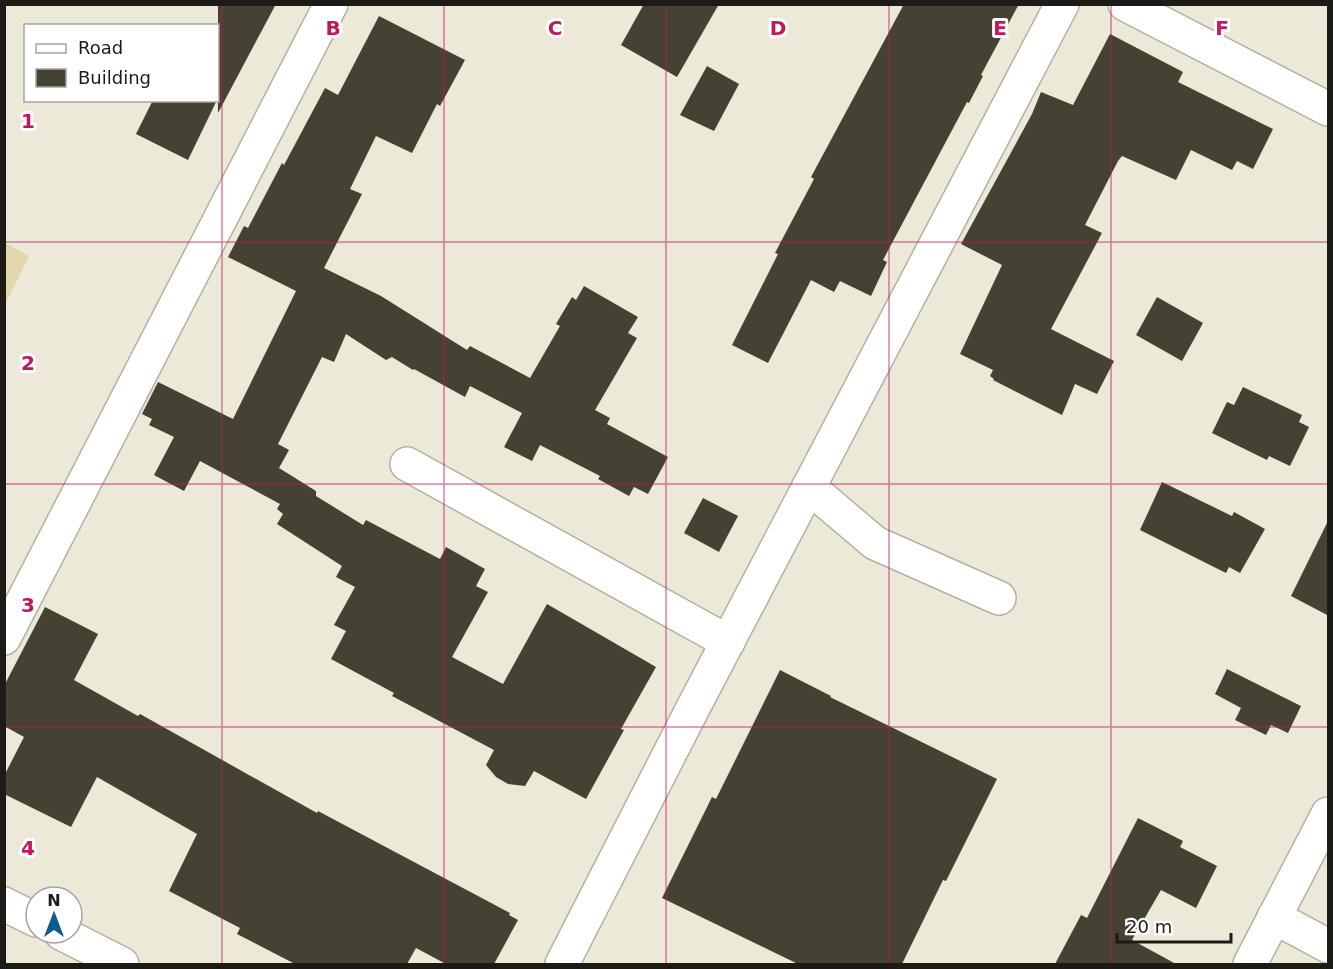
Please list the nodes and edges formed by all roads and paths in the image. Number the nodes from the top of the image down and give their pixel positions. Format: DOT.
graph roads {
  1 [pos="331,4"];
  2 [pos="1062,4"];
  3 [pos="1125,4"];
  4 [pos="1329,109"];
  5 [pos="407,464"];
  6 [pos="808,487"];
  7 [pos="999,598"];
  8 [pos="13,600"];
  9 [pos="4,638"];
  10 [pos="728,642"];
  11 [pos="1329,814"];
  12 [pos="4,904"];
  13 [pos="24,914"];
  14 [pos="1274,916"];
  15 [pos="84,945"];
  16 [pos="1329,946"];
  17 [pos="122,964"];
  18 [pos="562,964"];
  19 [pos="1250,964"];
  1 -- 8 [label="street"];
  2 -- 6 [label="street"];
  3 -- 4 [label="street"];
  5 -- 10 [label="street"];
  6 -- 7 [label="street"];
  6 -- 10 [label="street"];
  8 -- 9 [label="street"];
  10 -- 18 [label="street"];
  11 -- 14 [label="street"];
  12 -- 13 [label="street"];
  14 -- 16 [label="street"];
  14 -- 19 [label="street"];
  15 -- 17 [label="street"];
}
